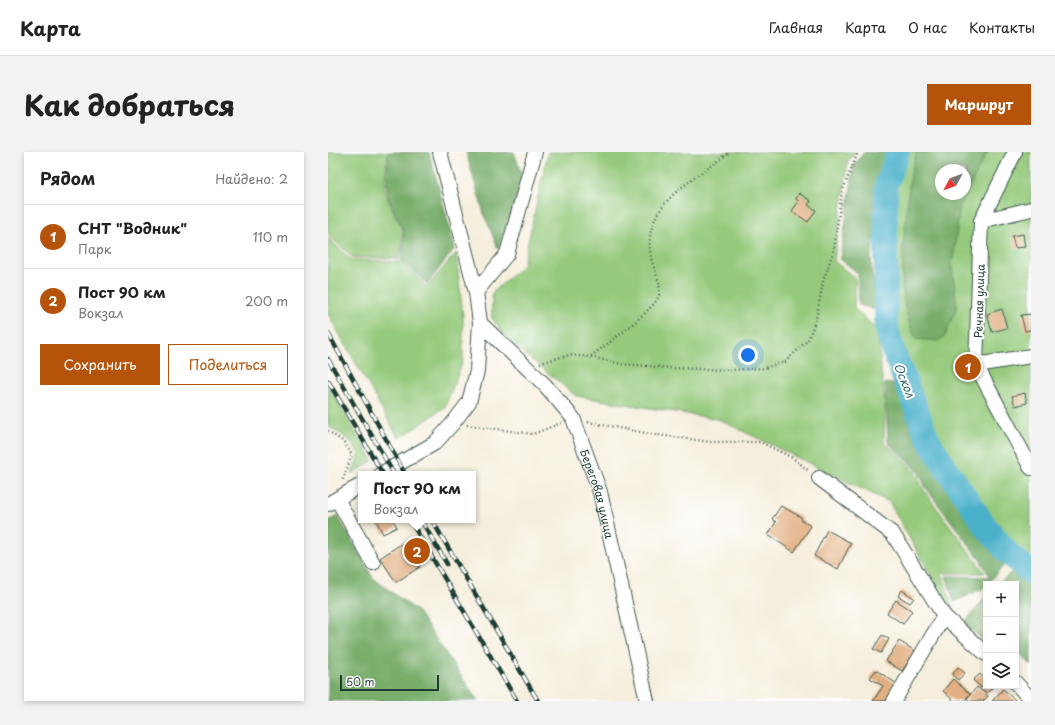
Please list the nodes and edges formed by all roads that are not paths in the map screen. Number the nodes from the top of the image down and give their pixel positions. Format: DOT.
graph roads {
  1 [pos="440,152"];
  2 [pos="535,152"];
  3 [pos="1015,152"];
  4 [pos="1031,210"];
  5 [pos="981,221"];
  6 [pos="476,292"];
  7 [pos="480,323"];
  8 [pos="1031,356"];
  9 [pos="976,365"];
  10 [pos="1031,468"];
  11 [pos="386,471"];
  12 [pos="819,478"];
  13 [pos="358,487"];
  14 [pos="332,502"];
  15 [pos="373,563"];
  16 [pos="944,616"];
  17 [pos="985,653"];
  18 [pos="1019,686"];
  19 [pos="1031,700"];
  20 [pos="647,701"];
  21 [pos="894,701"];
  1 -- 6 [label="street"];
  2 -- 6 [label="street"];
  3 -- 5 [label="street, Речная улица"];
  4 -- 5 [label="street"];
  5 -- 9 [label="street, Речная улица"];
  6 -- 7 [label="street"];
  7 -- 11 [label="street"];
  7 -- 20 [label="street, Береговая улица"];
  8 -- 9 [label="street"];
  9 -- 10 [label="street"];
  12 -- 16 [label="street"];
  13 -- 14 [label="street"];
  14 -- 15 [label="street"];
  16 -- 17 [label="street"];
  16 -- 21 [label="street"];
  18 -- 19 [label="street"];
}
